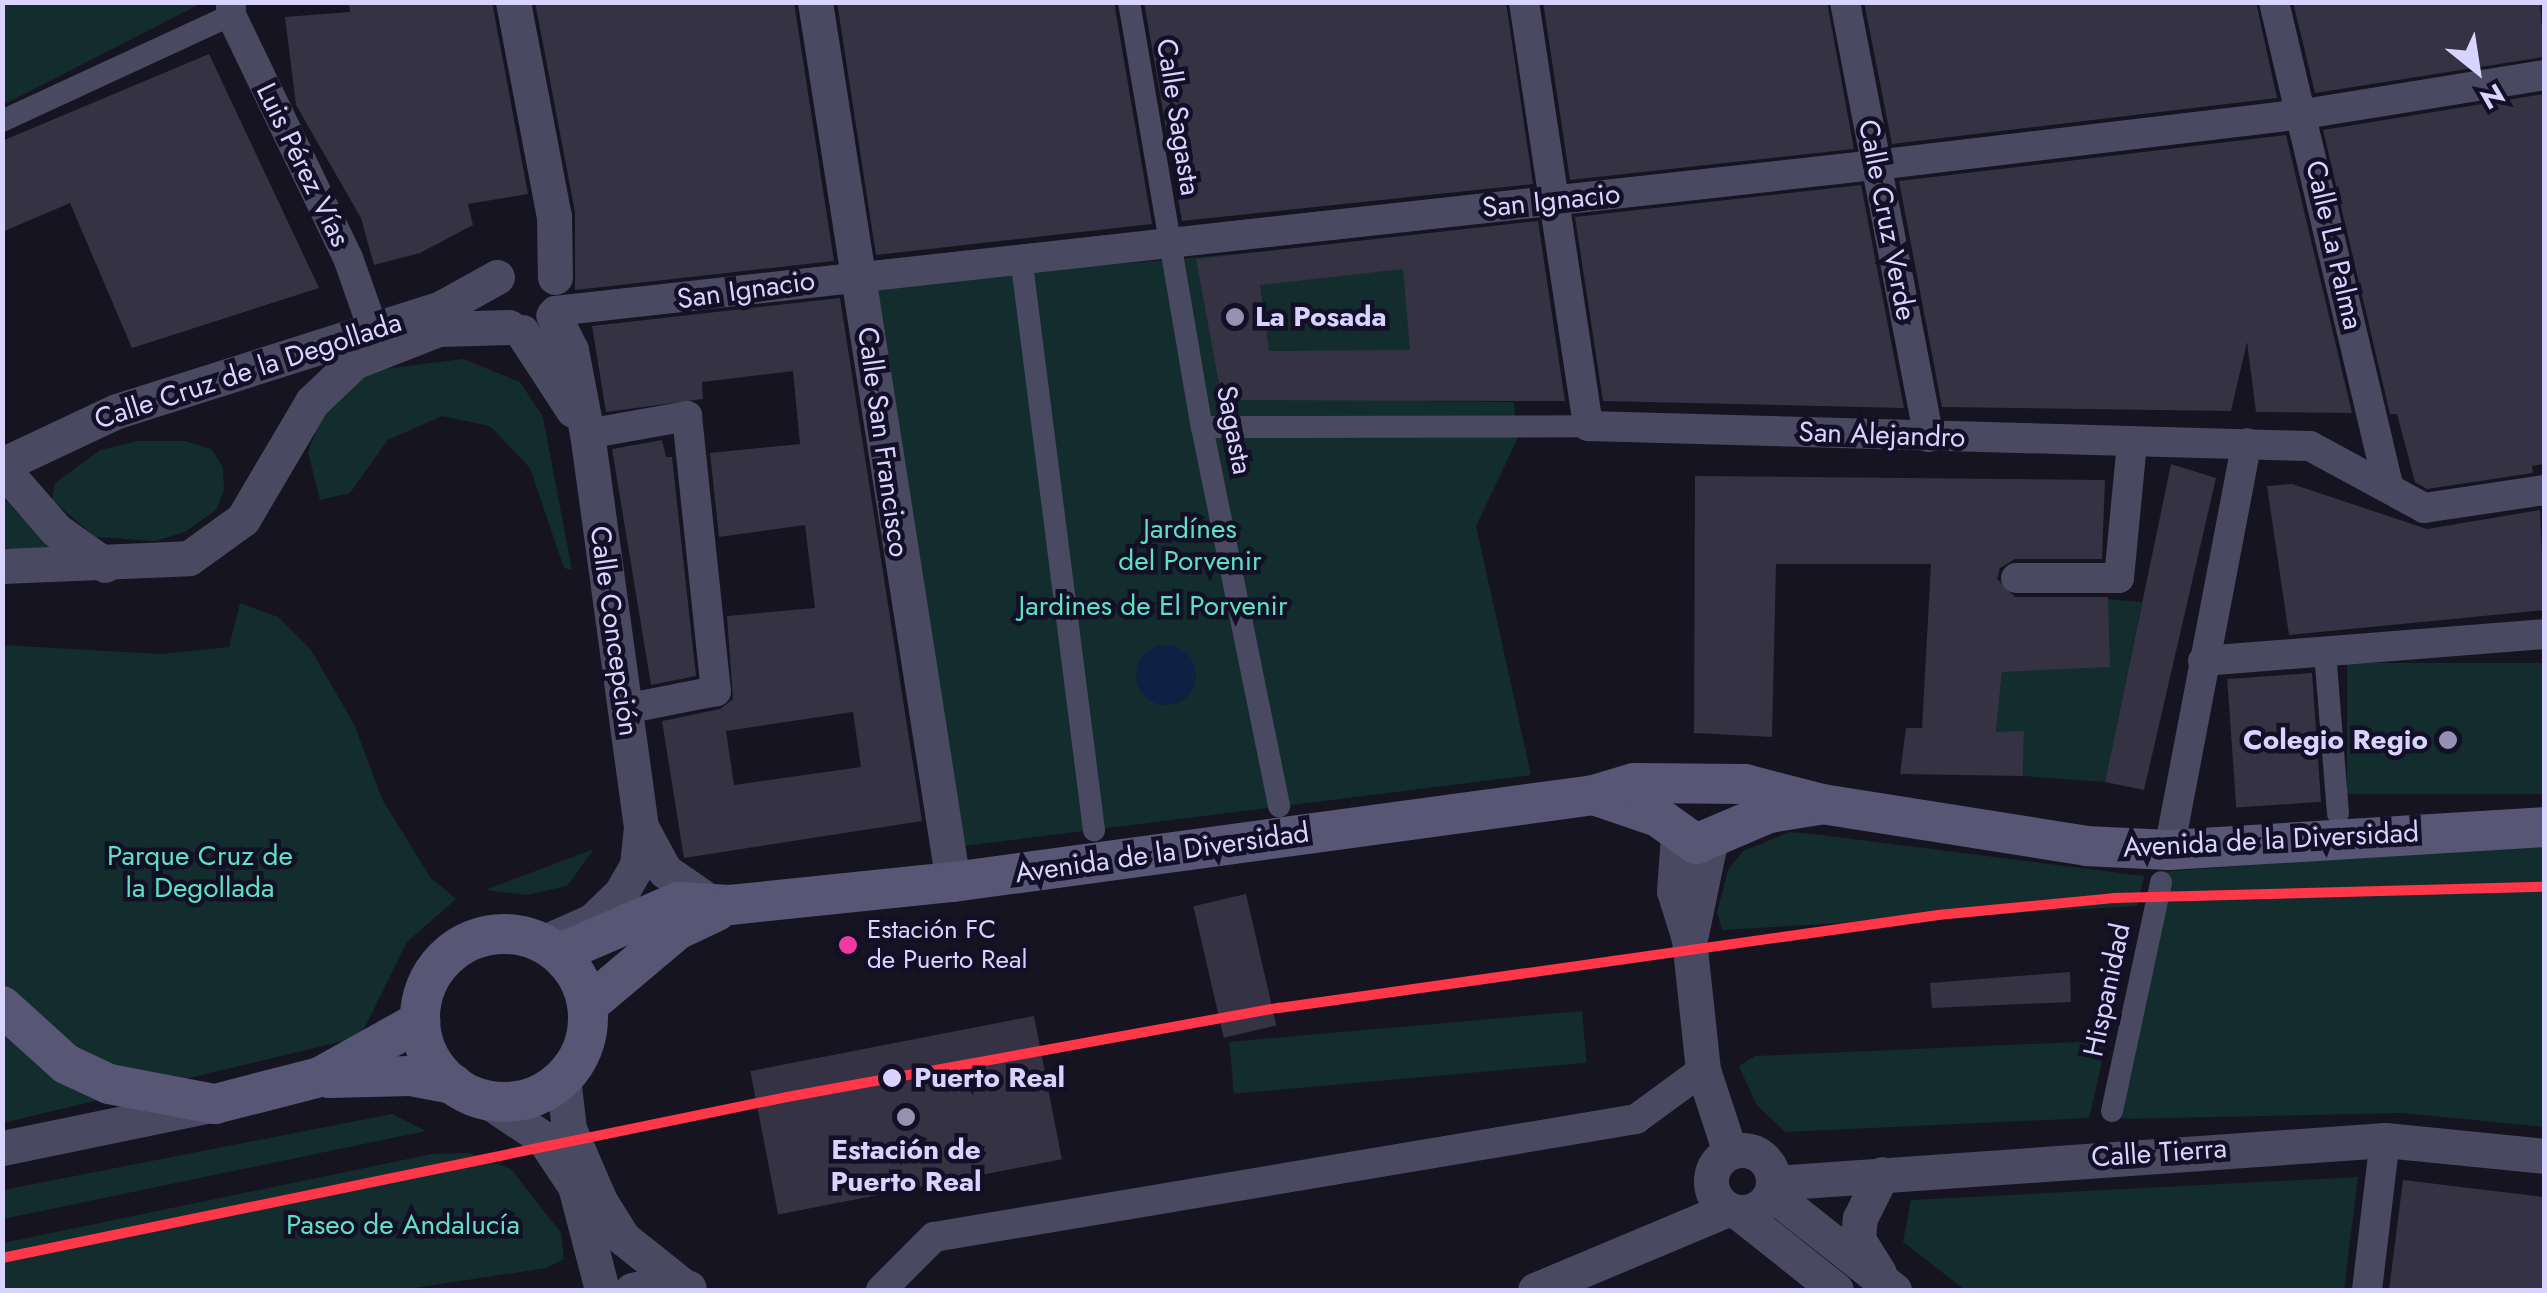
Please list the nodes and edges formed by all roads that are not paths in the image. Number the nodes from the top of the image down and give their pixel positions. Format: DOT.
graph roads {
  1 [pos="514,2"];
  2 [pos="814,2"];
  3 [pos="1129,2"];
  4 [pos="1524,2"];
  5 [pos="1845,2"];
  6 [pos="2274,2"];
  7 [pos="231,9"];
  8 [pos="2544,75"];
  9 [pos="2304,114"];
  10 [pos="2,121"];
  11 [pos="1876,165"];
  12 [pos="1555,200"];
  13 [pos="1168,242"];
  14 [pos="1021,257"];
  15 [pos="859,274"];
  16 [pos="497,277"];
  17 [pos="555,301"];
  18 [pos="441,308"];
  19 [pos="509,324"];
  20 [pos="373,329"];
  21 [pos="1588,426"];
  22 [pos="1202,427"];
  23 [pos="587,434"];
  24 [pos="1929,436"];
  25 [pos="2247,443"];
  26 [pos="2132,444"];
  27 [pos="2,467"];
  28 [pos="2389,489"];
  29 [pos="2544,490"];
  30 [pos="106,565"];
  31 [pos="2,566"];
  32 [pos="2016,578"];
  33 [pos="2544,634"];
  34 [pos="2326,652"];
  35 [pos="2203,661"];
  36 [pos="625,709"];
  37 [pos="1698,785"];
  38 [pos="1594,795"];
  39 [pos="1822,804"];
  40 [pos="1278,806"];
  41 [pos="2338,813"];
  42 [pos="2544,826"];
  43 [pos="641,827"];
  44 [pos="1094,830"];
  45 [pos="1695,835"];
  46 [pos="2165,866"];
  47 [pos="953,882"];
  48 [pos="720,903"];
  49 [pos="551,948"];
  50 [pos="588,1005"];
  51 [pos="2,1006"];
  52 [pos="420,1020"];
  53 [pos="1704,1070"];
  54 [pos="320,1077"];
  55 [pos="563,1078"];
  56 [pos="468,1091"];
  57 [pos="215,1104"];
  58 [pos="2112,1111"];
  59 [pos="2385,1140"];
  60 [pos="2,1148"];
  61 [pos="1730,1152"];
  62 [pos="2544,1156"];
  63 [pos="1882,1174"];
  64 [pos="1772,1188"];
  65 [pos="1733,1211"];
  66 [pos="688,1288"];
  67 [pos="1891,1288"];
  68 [pos="602,1290"];
  69 [pos="632,1290"];
  70 [pos="881,1290"];
  71 [pos="1534,1290"];
  72 [pos="1836,1290"];
  73 [pos="2367,1290"];
  1 -- 17 [label="street, Calle Concepción"];
  2 -- 15 [label="street, Calle San Francisco"];
  3 -- 13 [label="street, Calle Sagasta"];
  4 -- 12 [label="street"];
  5 -- 11 [label="street, Calle Cruz Verde"];
  6 -- 9 [label="street, Calle La Palma"];
  7 -- 10 [label="street"];
  7 -- 20 [label="street, Luis Pérez Vías"];
  8 -- 9 [label="street, San Ignacio"];
  9 -- 11 [label="street, San Ignacio"];
  9 -- 28 [label="street, Calle La Palma"];
  11 -- 12 [label="street, San Ignacio"];
  11 -- 24 [label="street, Calle Cruz Verde"];
  12 -- 13 [label="street, San Ignacio"];
  12 -- 21 [label="street"];
  13 -- 14 [label="street, San Ignacio"];
  13 -- 22 [label="street, Sagasta"];
  14 -- 15 [label="street, San Ignacio"];
  14 -- 44 [label="street"];
  15 -- 17 [label="street, San Ignacio"];
  15 -- 47 [label="street, Calle San Francisco"];
  16 -- 17 [label="street, Calle Cruz de la Degollada"];
  16 -- 18 [label="street, Calle Cruz de la Degollada"];
  16 -- 19 [label="street"];
  17 -- 19 [label="street"];
  17 -- 23 [label="street, Calle Concepción"];
  18 -- 19 [label="street, Calle Cruz de la Degollada"];
  18 -- 20 [label="street, Calle Cruz de la Degollada"];
  19 -- 23 [label="street, Calle Concepción"];
  19 -- 30 [label="street, Calle Cruz de la Degollada"];
  20 -- 27 [label="street, Calle Cruz de la Degollada"];
  21 -- 22 [label="street, San Alejandro"];
  21 -- 24 [label="street, San Alejandro"];
  22 -- 40 [label="street, Sagasta"];
  23 -- 36 [label="street, Calle Concepción"];
  23 -- 36 [label="street"];
  24 -- 26 [label="street, San Alejandro"];
  25 -- 26 [label="street, San Alejandro"];
  25 -- 28 [label="street, San Alejandro"];
  25 -- 35 [label="street"];
  26 -- 32 [label="street"];
  27 -- 30 [label="street"];
  28 -- 29 [label="street, San Alejandro"];
  30 -- 31 [label="street, Calle Cruz de la Degollada"];
  33 -- 34 [label="street"];
  34 -- 35 [label="street"];
  34 -- 41 [label="street"];
  35 -- 46 [label="street"];
  36 -- 43 [label="street, Calle Concepción"];
  37 -- 38 [label="main road, Avenida de la Diversidad"];
  37 -- 39 [label="main road, Avenida de la Diversidad"];
  37 -- 45 [label="main road"];
  37 -- 45 [label="main road"];
  38 -- 45 [label="main road, Avenida de la Diversidad"];
  38 -- 47 [label="main road, Avenida de la Diversidad"];
  39 -- 45 [label="main road, Avenida de la Diversidad"];
  39 -- 46 [label="main road, Avenida de la Diversidad"];
  42 -- 46 [label="main road, Avenida de la Diversidad"];
  43 -- 48 [label="street, Calle Concepción"];
  43 -- 49 [label="street, Calle Concepción"];
  45 -- 53 [label="street"];
  46 -- 58 [label="street, Hispanidad"];
  47 -- 48 [label="main road, Avenida de la Diversidad"];
  48 -- 49 [label="main road, Avenida de la Diversidad"];
  48 -- 50 [label="main road, Avenida de la Diversidad"];
  49 -- 50 [label="main road"];
  49 -- 52 [label="main road"];
  50 -- 55 [label="main road"];
  51 -- 57 [label="main road"];
  52 -- 54 [label="main road"];
  52 -- 56 [label="main road"];
  53 -- 61 [label="street"];
  53 -- 70 [label="street"];
  54 -- 56 [label="main road"];
  54 -- 57 [label="main road"];
  55 -- 56 [label="main road"];
  55 -- 66 [label="street"];
  56 -- 68 [label="street"];
  57 -- 60 [label="street"];
  59 -- 62 [label="street, Calle Tierra"];
  59 -- 63 [label="street, Calle Tierra"];
  59 -- 73 [label="street"];
  61 -- 64 [label="street"];
  61 -- 65 [label="street"];
  63 -- 64 [label="street, Calle Tierra"];
  63 -- 67 [label="street"];
  64 -- 65 [label="street"];
  64 -- 67 [label="street"];
  65 -- 71 [label="street"];
  65 -- 72 [label="street"];
  66 -- 69 [label="street"];
}
